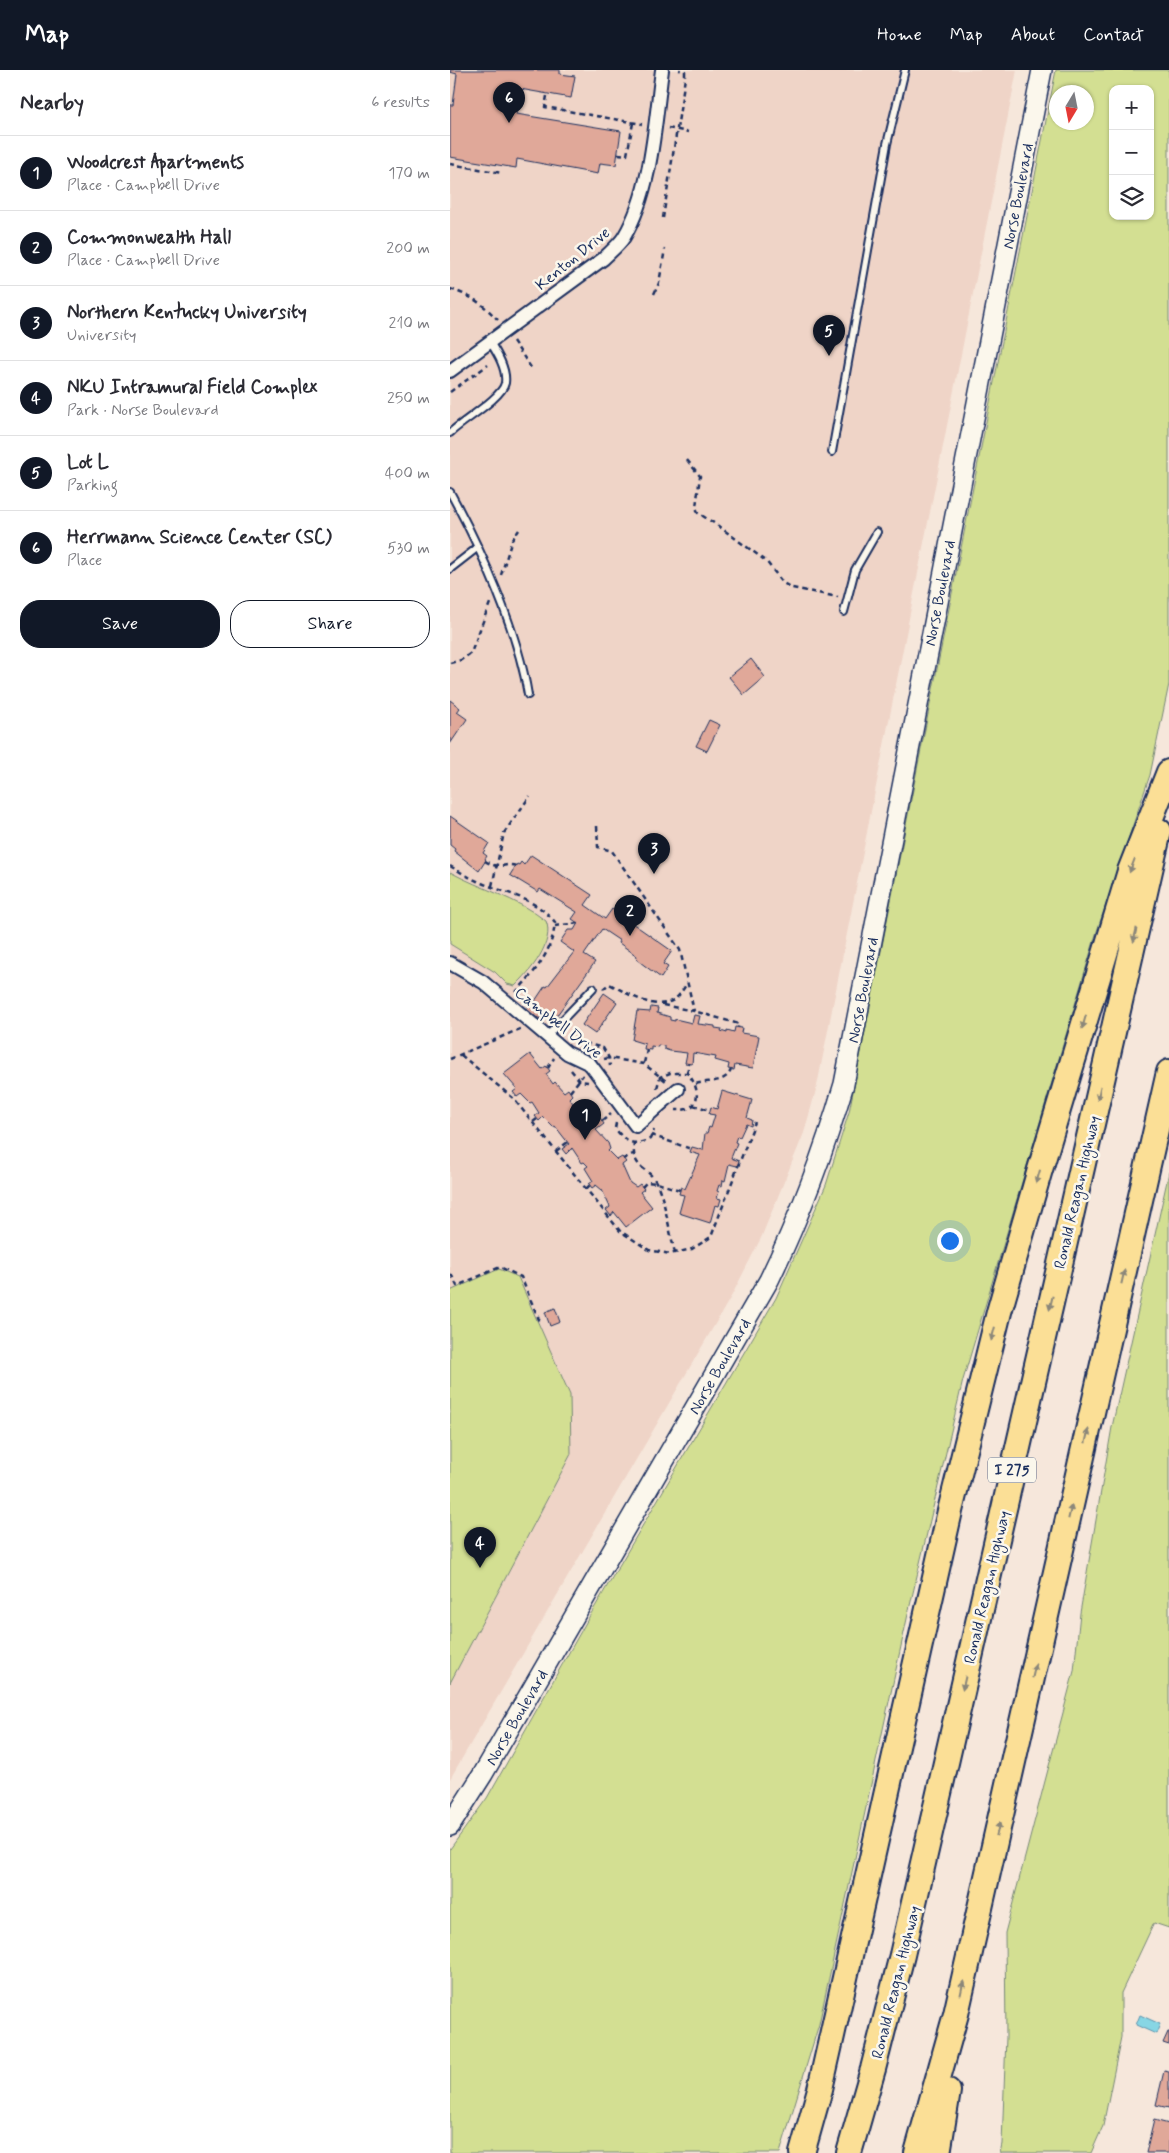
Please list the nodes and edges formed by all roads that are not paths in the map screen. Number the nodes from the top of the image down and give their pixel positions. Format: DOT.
graph roads {
  1 [pos="662,70"];
  2 [pos="906,70"];
  3 [pos="1042,70"];
  4 [pos="490,342"];
  5 [pos="450,371"];
  6 [pos="450,433"];
  7 [pos="832,452"];
  8 [pos="450,492"];
  9 [pos="876,532"];
  10 [pos="477,548"];
  11 [pos="450,569"];
  12 [pos="844,612"];
  13 [pos="528,695"];
  14 [pos="1169,772"];
  15 [pos="1169,785"];
  16 [pos="450,963"];
  17 [pos="593,988"];
  18 [pos="547,1036"];
  19 [pos="1169,1072"];
  20 [pos="678,1089"];
  21 [pos="450,1826"];
  22 [pos="956,2014"];
  23 [pos="802,2153"];
  24 [pos="849,2153"];
  25 [pos="917,2153"];
  26 [pos="938,2153"];
  1 -- 4 [label="street, Kenton Drive"];
  2 -- 7 [label="lane"];
  3 -- 21 [label="street, Norse Boulevard"];
  4 -- 5 [label="street, Kenton Drive"];
  4 -- 6 [label="lane"];
  8 -- 10 [label="lane"];
  9 -- 12 [label="lane"];
  10 -- 11 [label="lane"];
  10 -- 13 [label="lane"];
  14 -- 23 [label="highway, one-way"];
  15 -- 24 [label="highway, Ronald Reagan Highway / I 275, one-way"];
  16 -- 18 [label="street, Campbell Drive"];
  17 -- 18 [label="lane"];
  18 -- 20 [label="street, Campbell Drive"];
  22 -- 19 [label="highway, one-way"];
  22 -- 25 [label="highway"];
  22 -- 26 [label="highway"];
}
